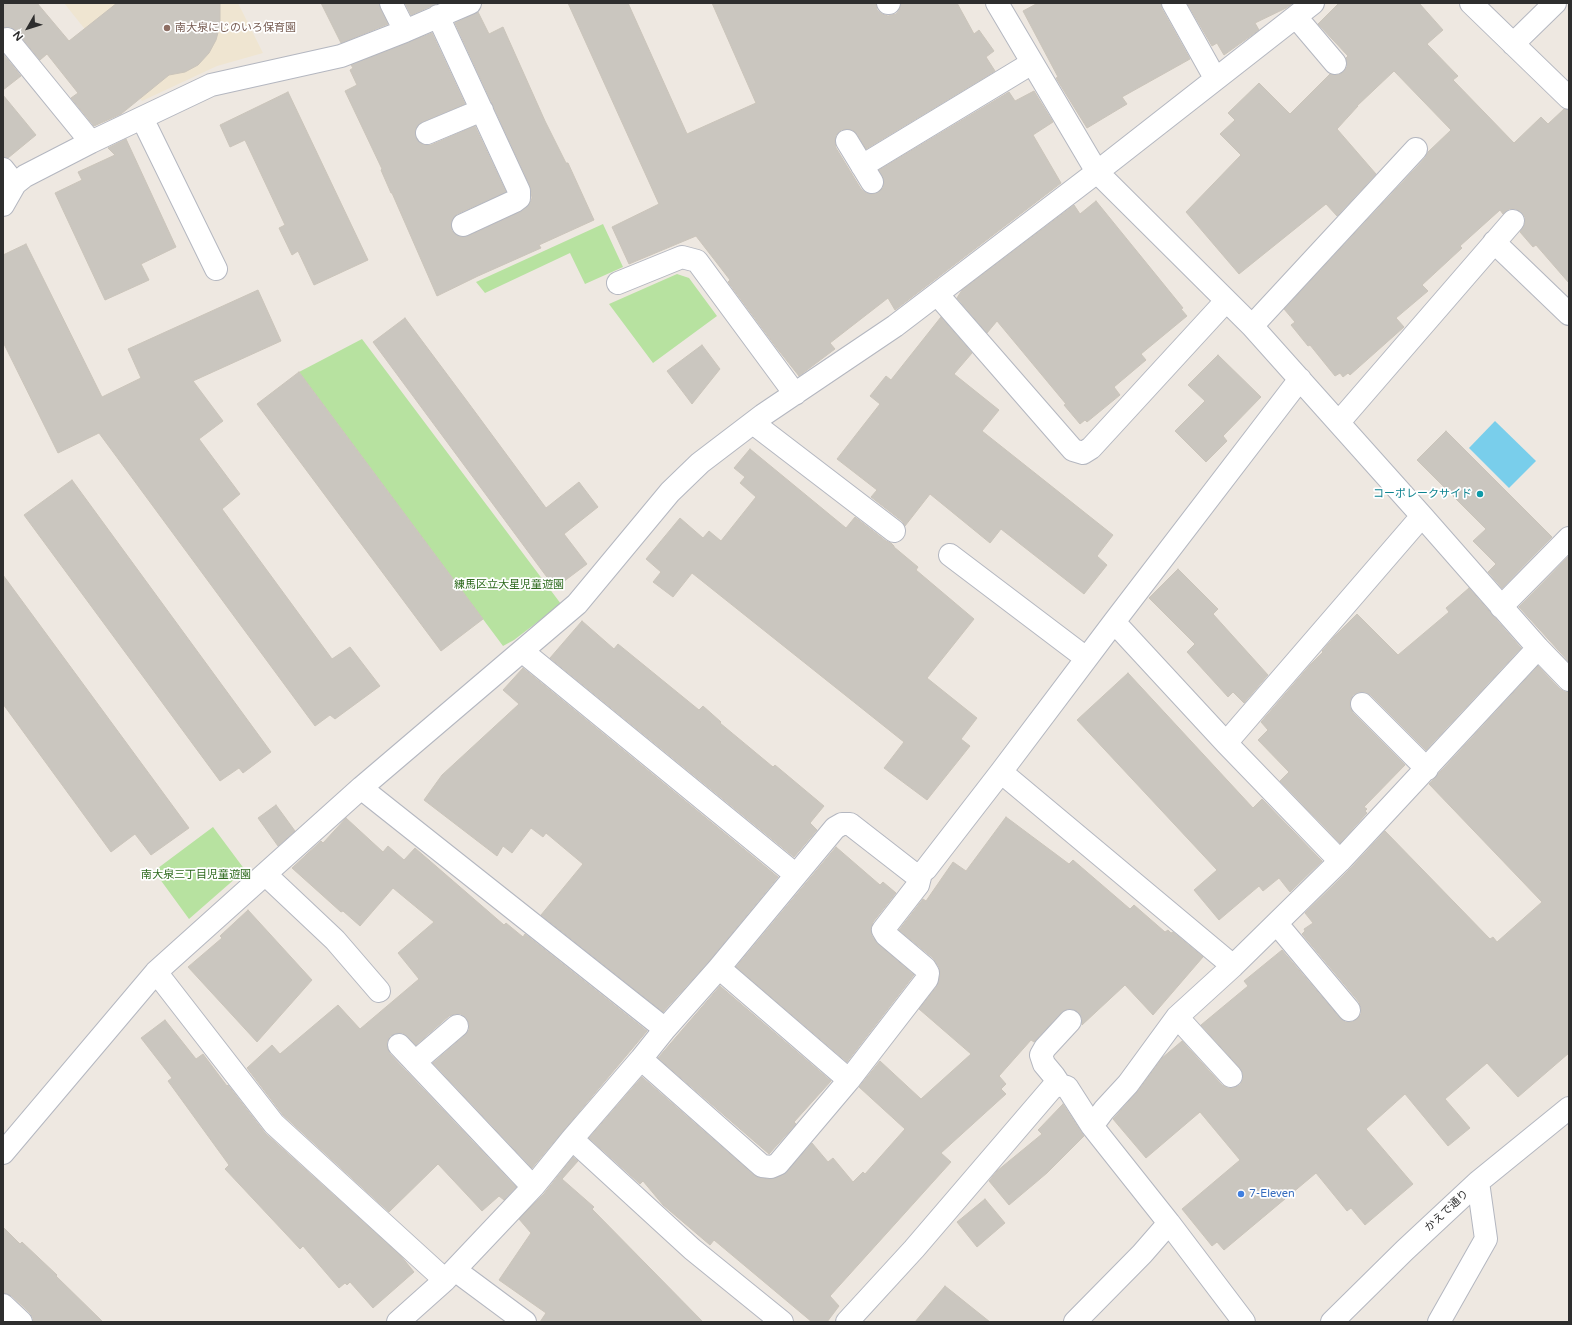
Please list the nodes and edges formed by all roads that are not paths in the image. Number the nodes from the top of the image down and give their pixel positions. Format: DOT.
graph roads {
  1 [pos="391,3"];
  2 [pos="470,3"];
  3 [pos="997,3"];
  4 [pos="1173,3"];
  5 [pos="1313,3"];
  6 [pos="1471,3"];
  7 [pos="1555,3"];
  8 [pos="438,16"];
  9 [pos="1296,17"];
  10 [pos="405,31"];
  11 [pos="7,39"];
  12 [pos="1513,44"];
  13 [pos="1032,63"];
  14 [pos="1335,63"];
  15 [pos="1215,78"];
  16 [pos="1569,98"];
  17 [pos="482,110"];
  18 [pos="142,118"];
  19 [pos="427,133"];
  20 [pos="846,141"];
  21 [pos="91,142"];
  22 [pos="1416,149"];
  23 [pos="1097,172"];
  24 [pos="9,177"];
  25 [pos="3,205"];
  26 [pos="1513,221"];
  27 [pos="463,225"];
  28 [pos="1494,242"];
  29 [pos="216,269"];
  30 [pos="618,283"];
  31 [pos="937,294"];
  32 [pos="1226,301"];
  33 [pos="1569,314"];
  34 [pos="1252,326"];
  35 [pos="1300,379"];
  36 [pos="795,394"];
  37 [pos="1338,422"];
  38 [pos="754,423"];
  39 [pos="1422,516"];
  40 [pos="894,531"];
  41 [pos="1569,538"];
  42 [pos="950,555"];
  43 [pos="1501,607"];
  44 [pos="1114,622"];
  45 [pos="1538,648"];
  46 [pos="522,651"];
  47 [pos="1086,658"];
  48 [pos="1569,680"];
  49 [pos="1362,704"];
  50 [pos="1226,743"];
  51 [pos="1427,768"];
  52 [pos="1001,772"];
  53 [pos="361,788"];
  54 [pos="1340,861"];
  55 [pos="921,873"];
  56 [pos="265,874"];
  57 [pos="796,875"];
  58 [pos="1277,924"];
  59 [pos="1233,966"];
  60 [pos="719,968"];
  61 [pos="156,972"];
  62 [pos="379,991"];
  63 [pos="1350,1010"];
  64 [pos="1177,1016"];
  65 [pos="1070,1021"];
  66 [pos="457,1026"];
  67 [pos="665,1029"];
  68 [pos="399,1045"];
  69 [pos="641,1059"];
  70 [pos="415,1062"];
  71 [pos="1231,1076"];
  72 [pos="848,1080"];
  73 [pos="1060,1085"];
  74 [pos="1569,1108"];
  75 [pos="1092,1126"];
  76 [pos="572,1139"];
  77 [pos="3,1153"];
  78 [pos="1478,1182"];
  79 [pos="533,1187"];
  80 [pos="1169,1223"];
  81 [pos="450,1275"];
  82 [pos="3,1305"];
  83 [pos="21,1322"];
  84 [pos="398,1322"];
  85 [pos="525,1322"];
  86 [pos="782,1322"];
  87 [pos="847,1322"];
  88 [pos="1075,1322"];
  89 [pos="1244,1322"];
  90 [pos="1332,1322"];
  91 [pos="1439,1322"];
  1 -- 10 [label="street"];
  2 -- 8 [label="street"];
  3 -- 13 [label="street"];
  4 -- 15 [label="street"];
  5 -- 9 [label="street"];
  6 -- 12 [label="street"];
  7 -- 12 [label="street"];
  8 -- 10 [label="street"];
  8 -- 17 [label="street"];
  9 -- 14 [label="street"];
  9 -- 15 [label="street"];
  10 -- 18 [label="street"];
  11 -- 21 [label="street"];
  12 -- 16 [label="street"];
  13 -- 20 [label="street"];
  13 -- 23 [label="street"];
  15 -- 23 [label="street"];
  17 -- 19 [label="street"];
  17 -- 27 [label="street"];
  18 -- 21 [label="street"];
  18 -- 29 [label="street"];
  21 -- 24 [label="street"];
  22 -- 34 [label="street"];
  23 -- 31 [label="street"];
  23 -- 32 [label="street"];
  24 -- 25 [label="street"];
  26 -- 28 [label="street"];
  28 -- 33 [label="street"];
  28 -- 37 [label="street"];
  30 -- 36 [label="street"];
  31 -- 32 [label="street"];
  31 -- 36 [label="street"];
  32 -- 34 [label="street"];
  34 -- 35 [label="street"];
  35 -- 37 [label="street"];
  35 -- 44 [label="street"];
  36 -- 38 [label="street"];
  37 -- 39 [label="street"];
  38 -- 40 [label="street"];
  38 -- 46 [label="street"];
  39 -- 43 [label="street"];
  39 -- 50 [label="street"];
  41 -- 43 [label="street"];
  42 -- 47 [label="street"];
  43 -- 45 [label="street"];
  44 -- 47 [label="street"];
  44 -- 50 [label="street"];
  45 -- 48 [label="street"];
  45 -- 51 [label="street"];
  46 -- 53 [label="street"];
  46 -- 57 [label="street"];
  47 -- 52 [label="street"];
  49 -- 51 [label="street"];
  50 -- 54 [label="street"];
  51 -- 54 [label="street"];
  52 -- 55 [label="street"];
  52 -- 59 [label="street"];
  53 -- 56 [label="street"];
  53 -- 67 [label="street"];
  54 -- 58 [label="street"];
  55 -- 57 [label="street"];
  55 -- 72 [label="street"];
  56 -- 61 [label="street"];
  56 -- 62 [label="street"];
  57 -- 60 [label="street"];
  58 -- 59 [label="street"];
  58 -- 63 [label="street"];
  59 -- 64 [label="street"];
  60 -- 67 [label="street"];
  60 -- 72 [label="street"];
  61 -- 77 [label="street"];
  61 -- 81 [label="street"];
  64 -- 71 [label="street"];
  64 -- 75 [label="street"];
  65 -- 73 [label="street"];
  66 -- 70 [label="street"];
  67 -- 69 [label="street"];
  68 -- 70 [label="street"];
  69 -- 72 [label="street"];
  69 -- 76 [label="street"];
  70 -- 79 [label="street"];
  73 -- 75 [label="street"];
  73 -- 87 [label="street"];
  74 -- 78 [label="street, かえで通り"];
  75 -- 80 [label="street"];
  76 -- 79 [label="street"];
  76 -- 86 [label="street"];
  78 -- 90 [label="street, かえで通り"];
  78 -- 91 [label="street"];
  79 -- 81 [label="street"];
  80 -- 88 [label="street"];
  80 -- 89 [label="street"];
  81 -- 84 [label="street"];
  81 -- 85 [label="street"];
  82 -- 83 [label="street"];
}
